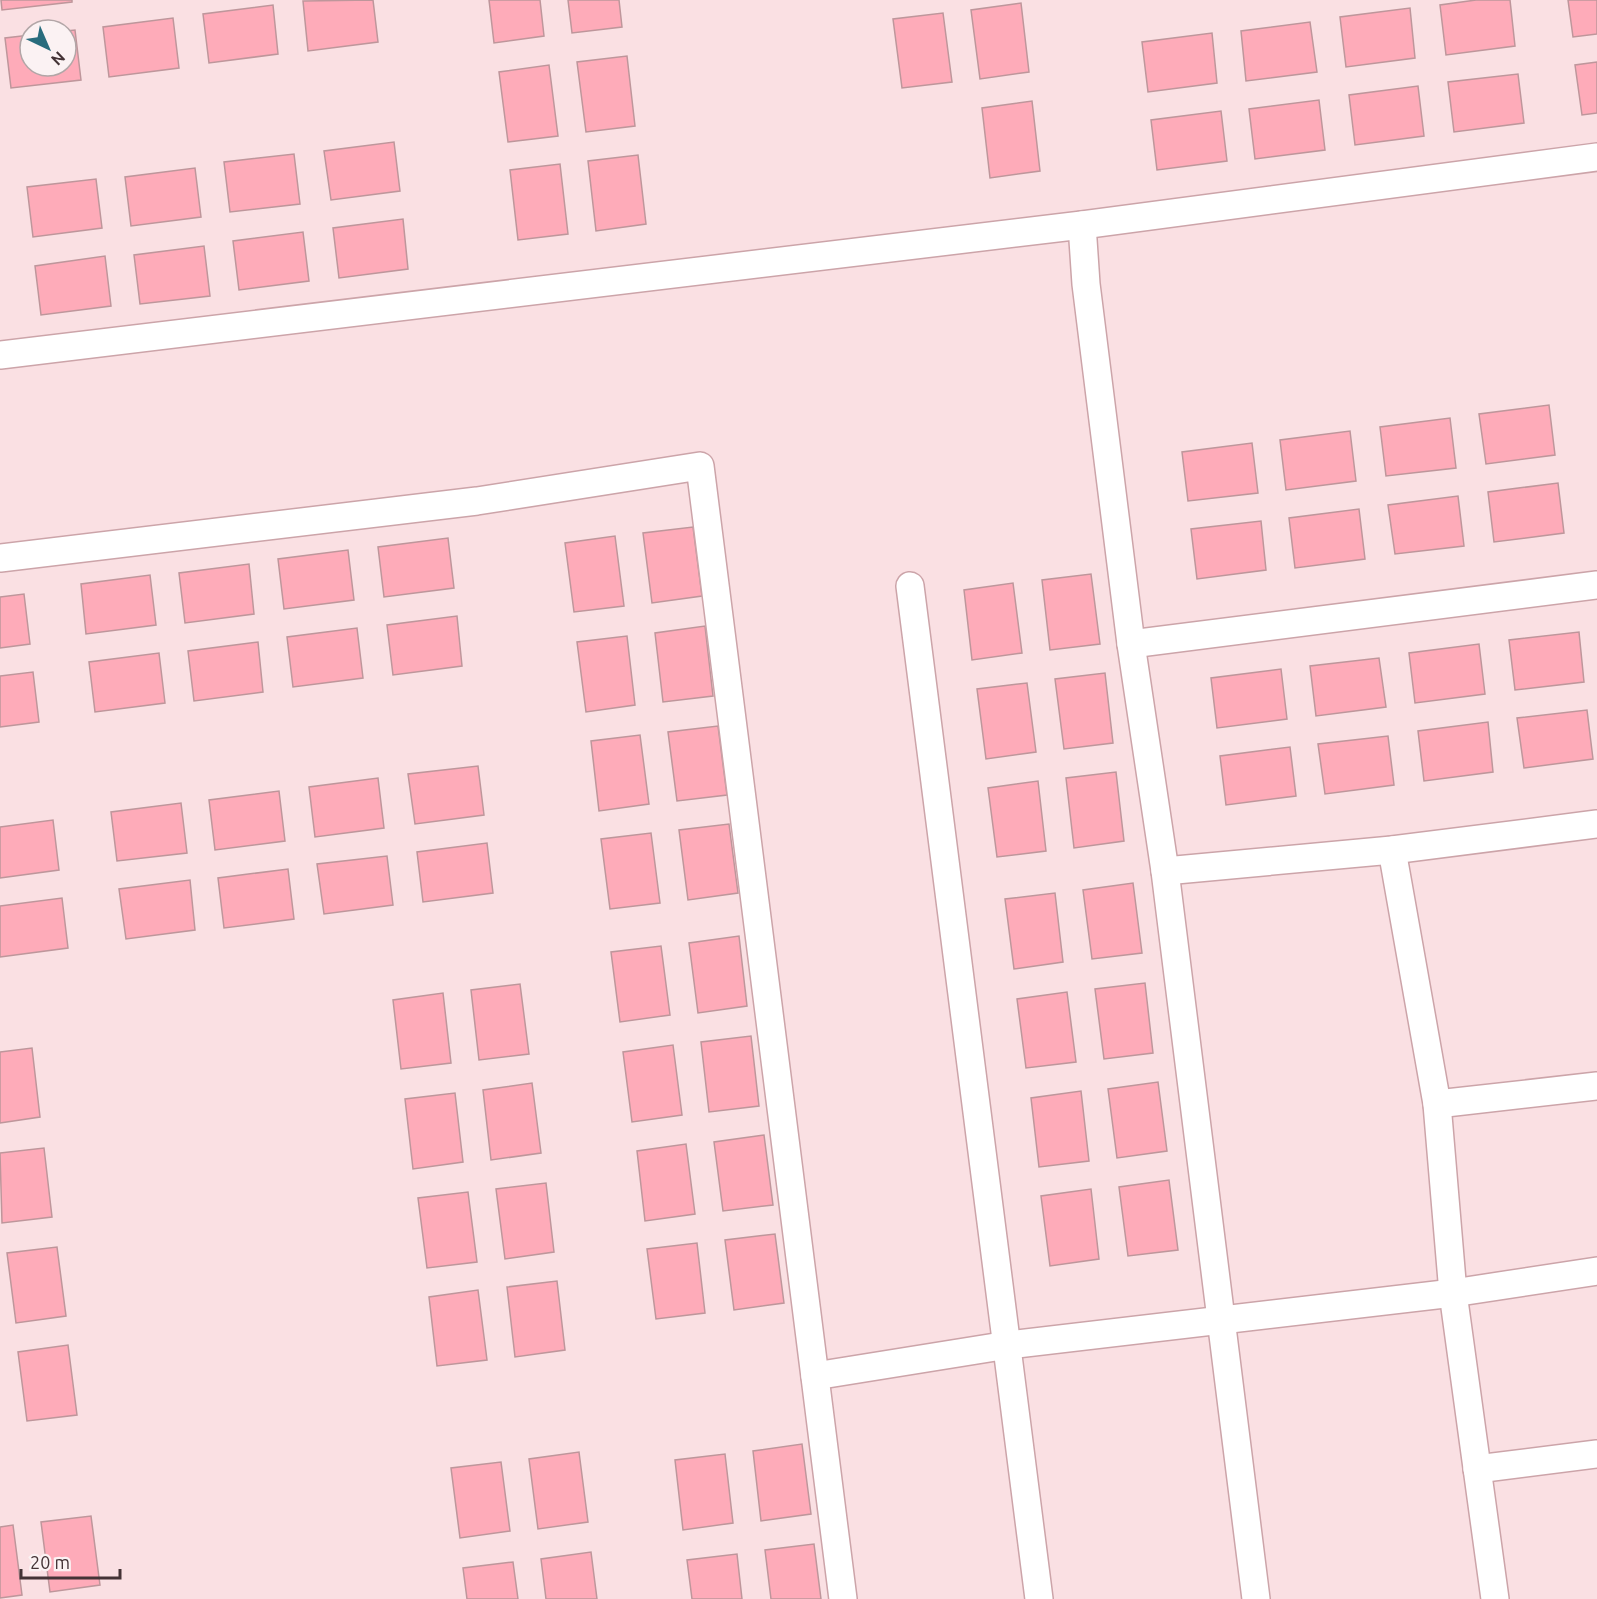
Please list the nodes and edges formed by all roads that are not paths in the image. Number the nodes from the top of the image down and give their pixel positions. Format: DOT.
graph roads {
  1 [pos="1597,157"];
  2 [pos="1082,225"];
  3 [pos="0,355"];
  4 [pos="0,558"];
  5 [pos="1597,585"];
  6 [pos="910,586"];
  7 [pos="1131,644"];
  8 [pos="1597,824"];
  9 [pos="1392,850"];
  10 [pos="1165,871"];
  11 [pos="1597,1086"];
  12 [pos="1437,1104"];
  13 [pos="1597,1271"];
  14 [pos="1453,1293"];
  15 [pos="1219,1320"];
  16 [pos="1008,1345"];
  17 [pos="815,1376"];
  18 [pos="1597,1454"];
  19 [pos="1477,1469"];
  20 [pos="843,1599"];
  21 [pos="1039,1599"];
  22 [pos="1256,1599"];
  23 [pos="1495,1599"];
  1 -- 2 [label="street"];
  2 -- 3 [label="street"];
  2 -- 7 [label="street"];
  4 -- 17 [label="street"];
  5 -- 7 [label="street"];
  6 -- 16 [label="street"];
  7 -- 10 [label="street"];
  8 -- 9 [label="street"];
  9 -- 10 [label="street"];
  9 -- 12 [label="street"];
  10 -- 15 [label="street"];
  11 -- 12 [label="street"];
  12 -- 14 [label="street"];
  13 -- 14 [label="street"];
  14 -- 15 [label="street"];
  14 -- 19 [label="street"];
  15 -- 16 [label="street"];
  15 -- 22 [label="street"];
  16 -- 17 [label="street"];
  16 -- 21 [label="street"];
  17 -- 20 [label="street"];
  18 -- 19 [label="street"];
  19 -- 23 [label="street"];
}
